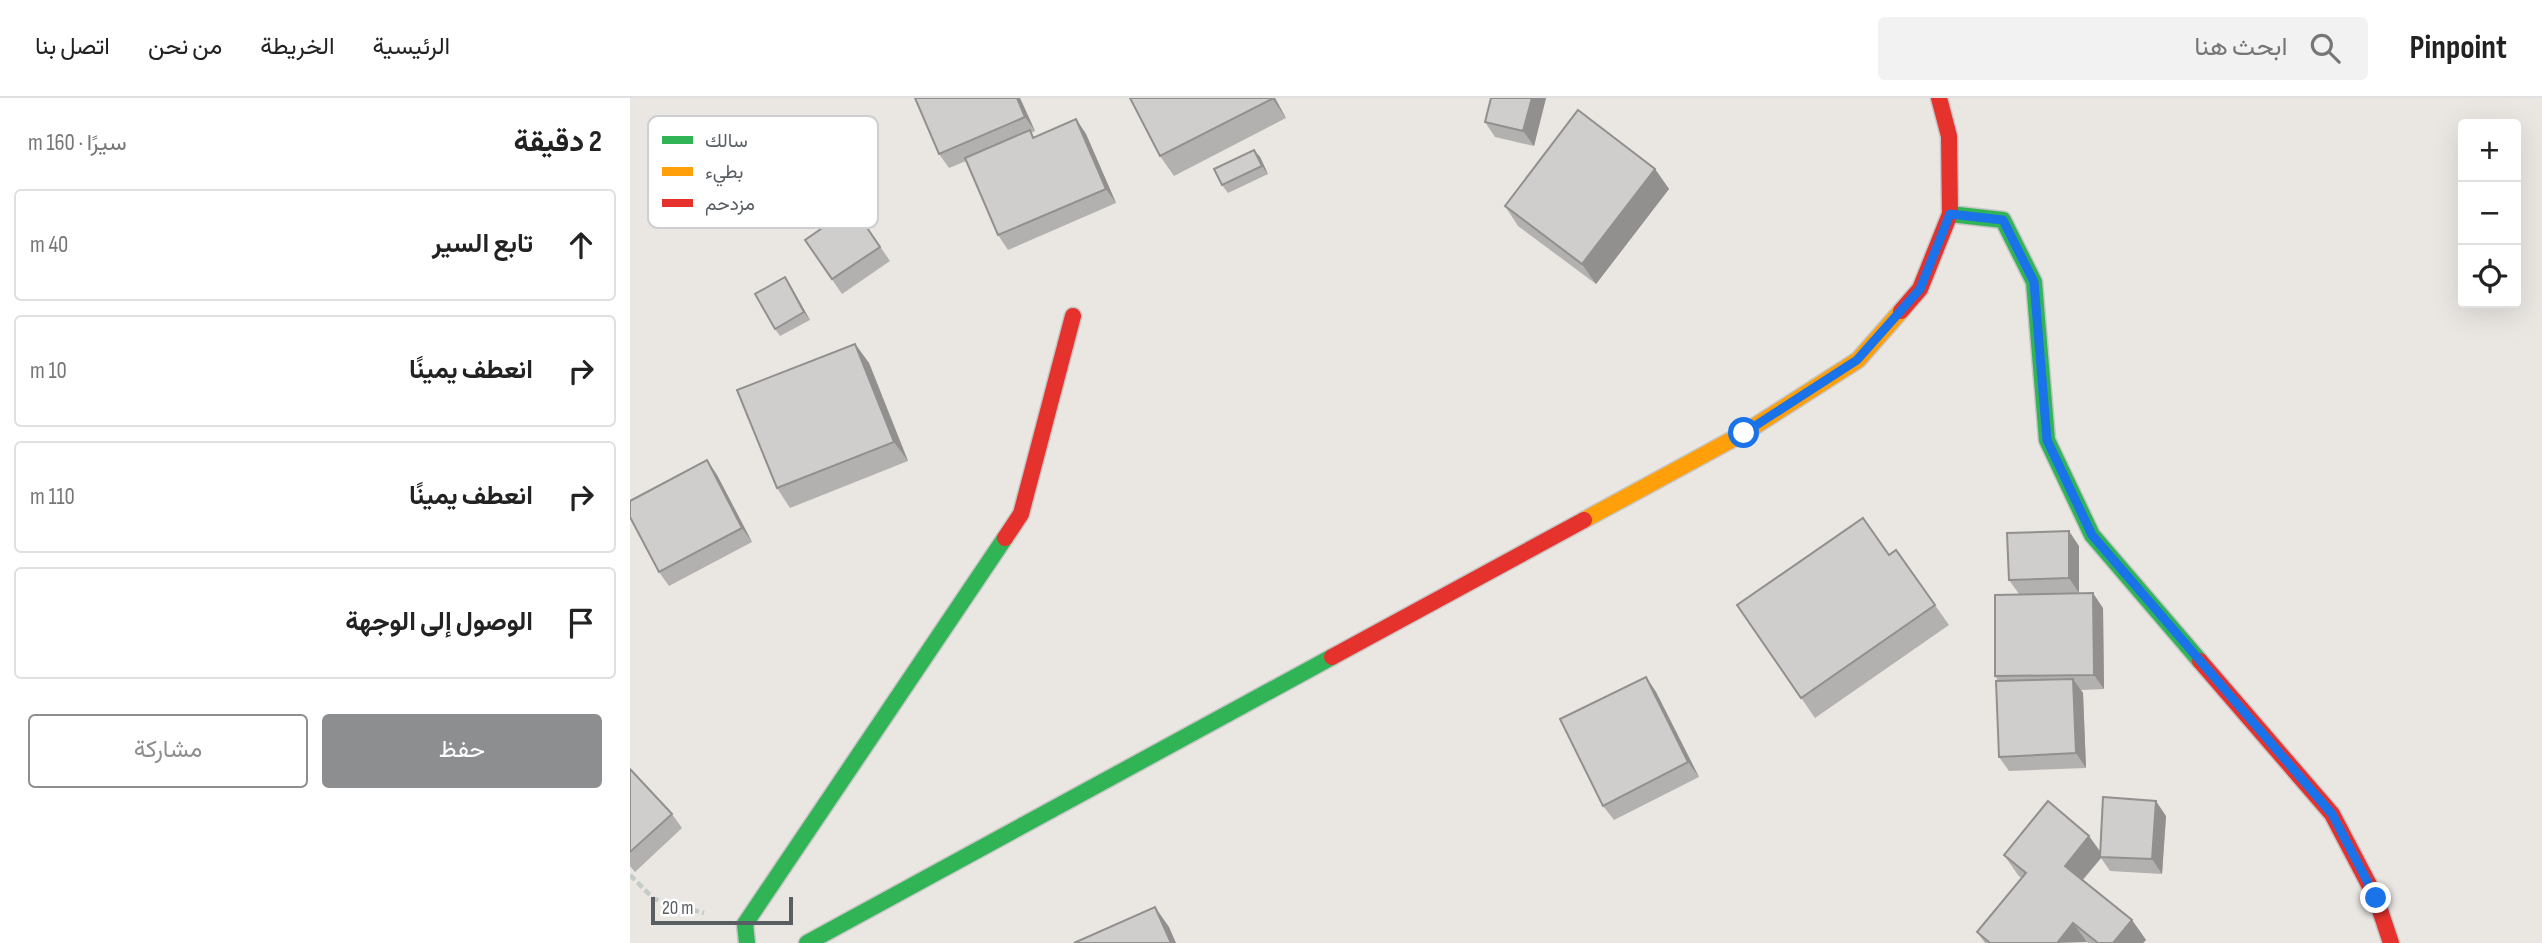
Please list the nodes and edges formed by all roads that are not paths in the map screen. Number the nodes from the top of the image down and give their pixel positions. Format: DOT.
graph roads {
  1 [pos="1939,98"];
  2 [pos="1950,214"];
  3 [pos="1073,316"];
  4 [pos="747,943"];
  5 [pos="807,943"];
  6 [pos="2391,943"];
  1 -- 2 [label="street"];
  2 -- 5 [label="street"];
  2 -- 6 [label="street"];
  3 -- 4 [label="street"];
}
